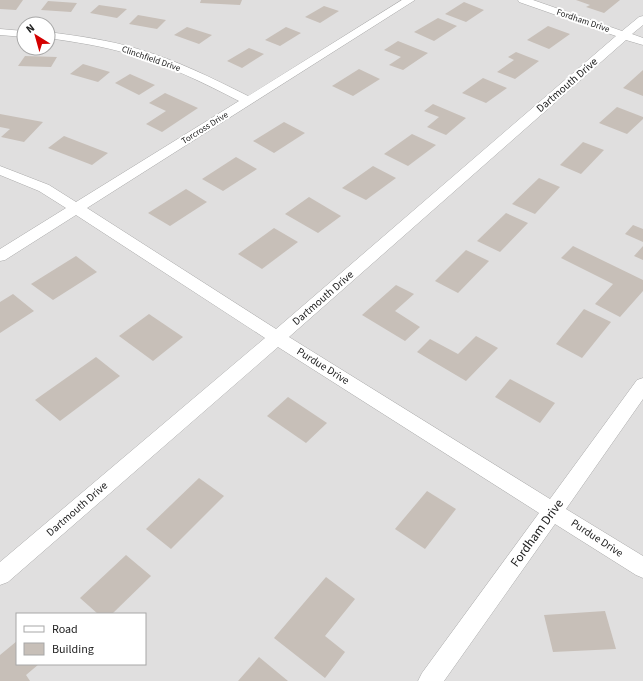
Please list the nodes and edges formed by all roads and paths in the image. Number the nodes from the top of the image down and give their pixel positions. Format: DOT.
graph roads {
  1 [pos="410,0"];
  2 [pos="522,0"];
  3 [pos="643,19"];
  4 [pos="0,32"];
  5 [pos="16,33"];
  6 [pos="624,35"];
  7 [pos="56,36"];
  8 [pos="643,42"];
  9 [pos="249,101"];
  10 [pos="0,170"];
  11 [pos="76,209"];
  12 [pos="0,256"];
  13 [pos="277,338"];
  14 [pos="643,385"];
  15 [pos="553,510"];
  16 [pos="643,568"];
  17 [pos="0,575"];
  18 [pos="430,681"];
  1 -- 9 [label="street, Torcross Drive"];
  2 -- 6 [label="street, Fordham Drive"];
  3 -- 6 [label="street, Dartmouth Drive"];
  4 -- 5 [label="street"];
  6 -- 8 [label="street, Fordham Drive"];
  6 -- 13 [label="street, Dartmouth Drive"];
  7 -- 9 [label="street, Clinchfield Drive"];
  9 -- 11 [label="street, Torcross Drive"];
  10 -- 11 [label="street, Purdue Drive"];
  11 -- 12 [label="street, Torcross Drive"];
  11 -- 13 [label="street, Purdue Drive"];
  13 -- 15 [label="street, Purdue Drive"];
  13 -- 17 [label="street, Dartmouth Drive"];
  14 -- 15 [label="street, Fordham Drive"];
  15 -- 16 [label="street, Purdue Drive"];
  15 -- 18 [label="street, Fordham Drive"];
}
